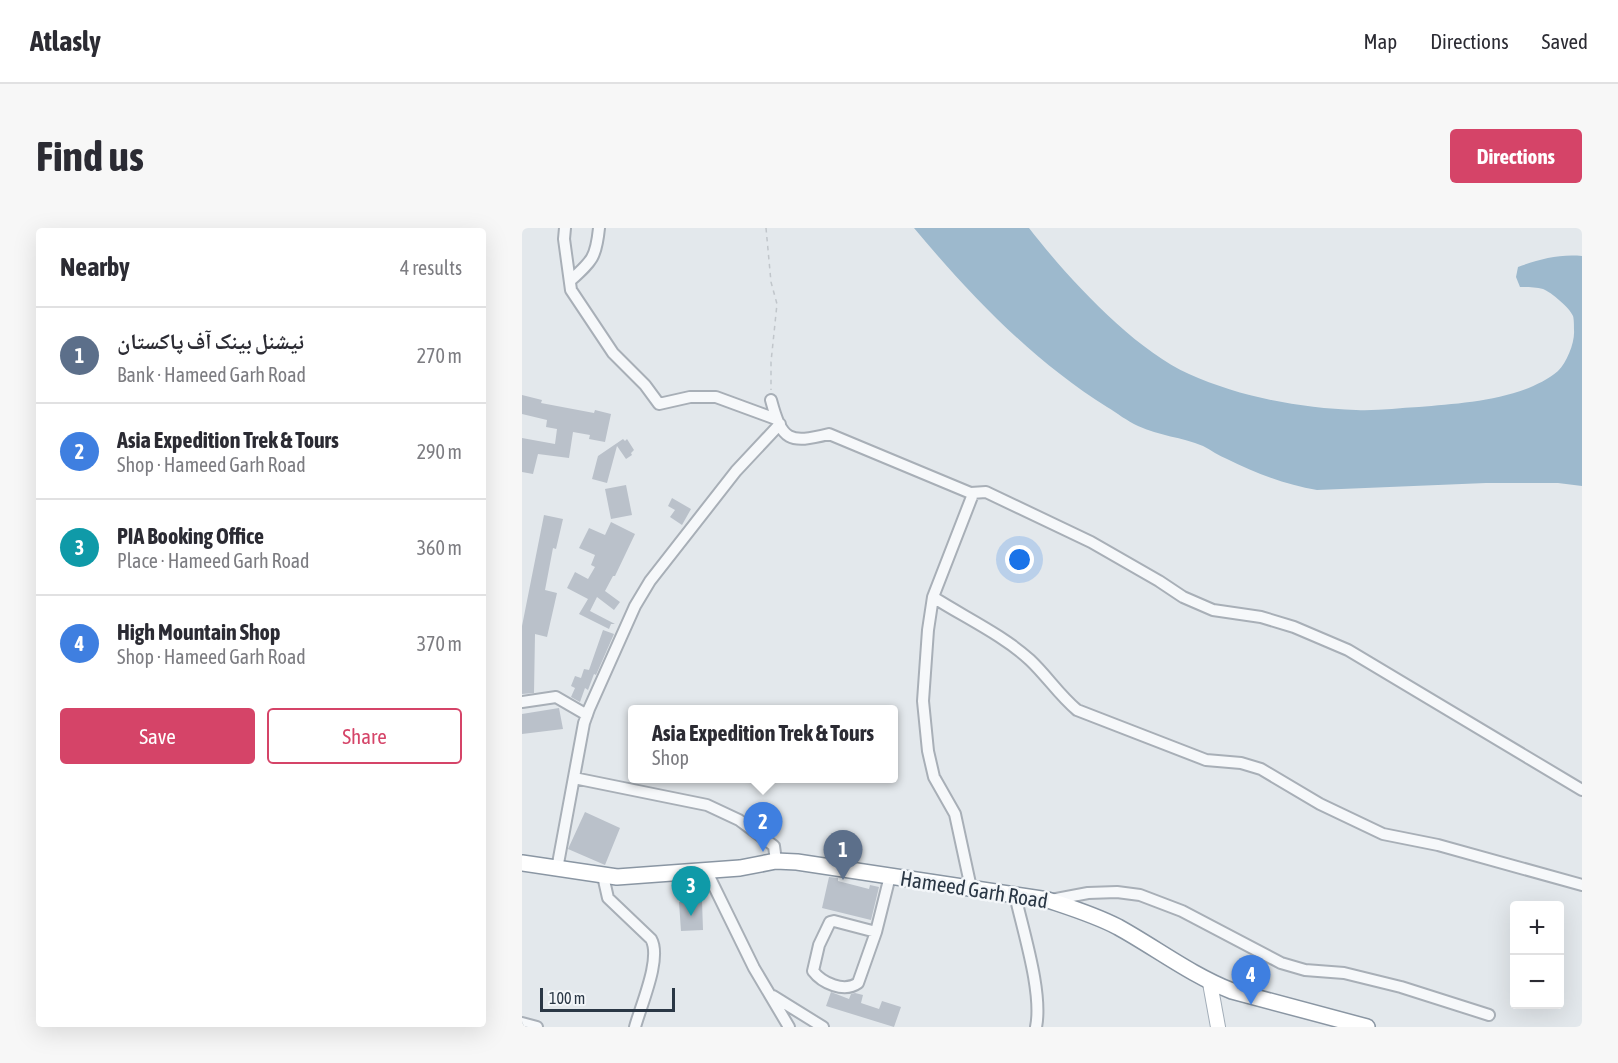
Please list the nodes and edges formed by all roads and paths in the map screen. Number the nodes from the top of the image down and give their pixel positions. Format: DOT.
graph roads {
  1 [pos="565,228"];
  2 [pos="599,228"];
  3 [pos="766,228"];
  4 [pos="570,281"];
  5 [pos="771,400"];
  6 [pos="778,421"];
  7 [pos="971,493"];
  8 [pos="933,597"];
  9 [pos="522,702"];
  10 [pos="587,715"];
  11 [pos="574,778"];
  12 [pos="1582,790"];
  13 [pos="776,861"];
  14 [pos="522,863"];
  15 [pos="557,869"];
  16 [pos="706,870"];
  17 [pos="603,876"];
  18 [pos="890,876"];
  19 [pos="1582,885"];
  20 [pos="971,888"];
  21 [pos="1015,895"];
  22 [pos="1048,900"];
  23 [pos="876,932"];
  24 [pos="1210,982"];
  25 [pos="770,994"];
  26 [pos="1489,1015"];
  27 [pos="522,1023"];
  28 [pos="537,1027"];
  29 [pos="635,1027"];
  30 [pos="789,1027"];
  31 [pos="823,1027"];
  32 [pos="1036,1027"];
  33 [pos="1218,1027"];
  34 [pos="1367,1027"];
  1 -- 4 [label="street"];
  2 -- 4 [label="street"];
  3 -- 5 [label="path"];
  4 -- 6 [label="street"];
  5 -- 6 [label="street"];
  6 -- 7 [label="street"];
  6 -- 10 [label="street"];
  7 -- 8 [label="street"];
  7 -- 12 [label="street"];
  8 -- 19 [label="street"];
  8 -- 20 [label="street"];
  9 -- 10 [label="street"];
  10 -- 11 [label="street"];
  11 -- 13 [label="street"];
  11 -- 15 [label="street"];
  13 -- 16 [label="highway, Hameed Garh Road"];
  13 -- 18 [label="highway, Hameed Garh Road"];
  14 -- 15 [label="highway, Hameed Garh Road"];
  15 -- 17 [label="highway, Hameed Garh Road"];
  16 -- 17 [label="highway, Hameed Garh Road"];
  16 -- 25 [label="street"];
  17 -- 29 [label="street"];
  18 -- 20 [label="highway, Hameed Garh Road"];
  18 -- 23 [label="street"];
  20 -- 21 [label="highway, Hameed Garh Road"];
  21 -- 22 [label="highway, Hameed Garh Road"];
  21 -- 32 [label="street"];
  22 -- 24 [label="highway, Hameed Garh Road"];
  22 -- 26 [label="street"];
  23 -- 23 [label="street"];
  24 -- 33 [label="main road"];
  24 -- 34 [label="highway, Hameed Garh Road"];
  25 -- 30 [label="street"];
  25 -- 31 [label="street"];
  27 -- 28 [label="street"];
}
